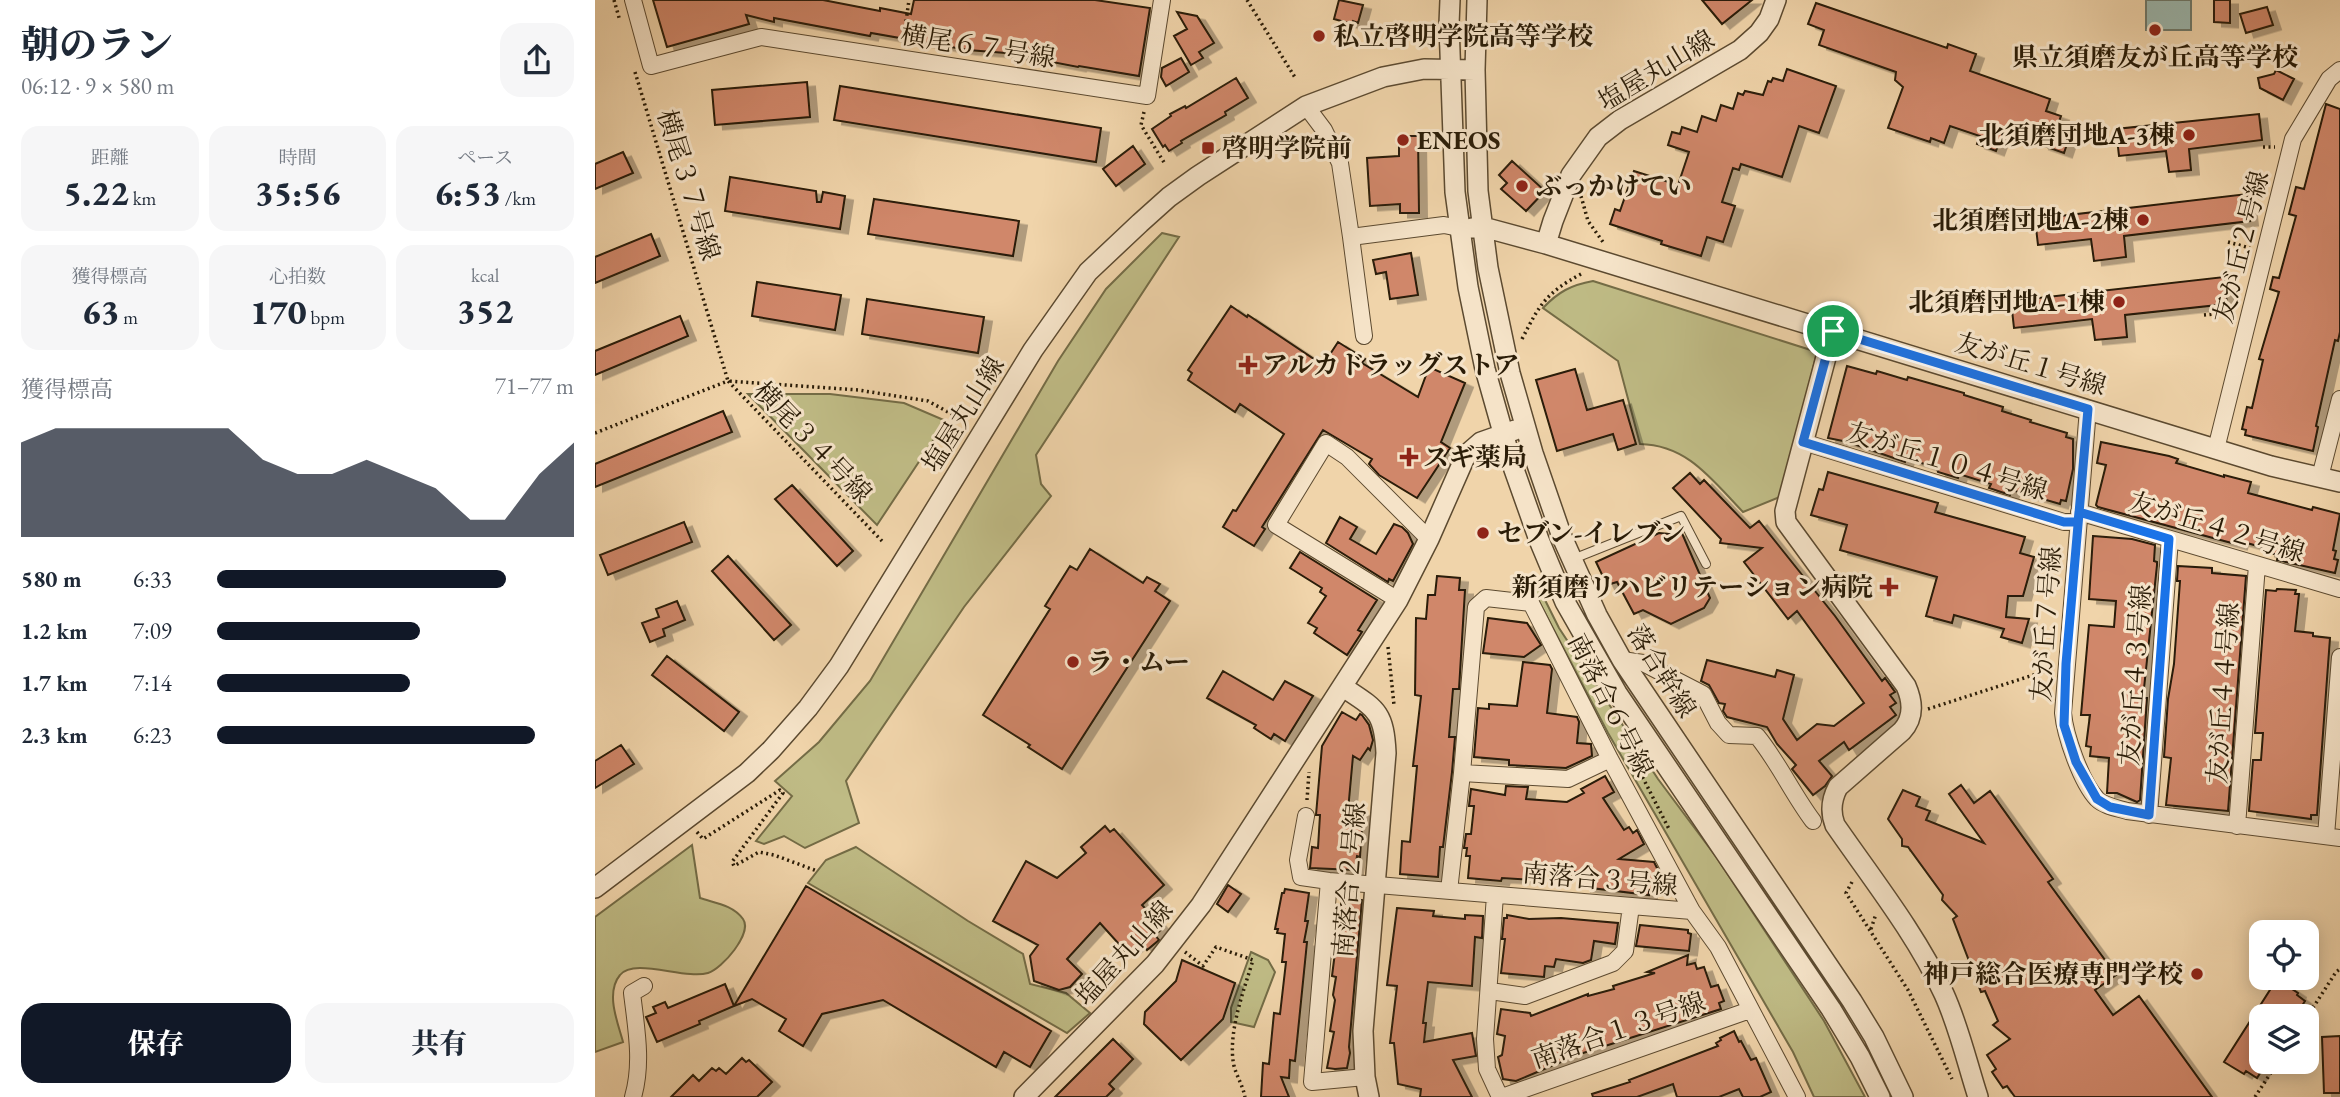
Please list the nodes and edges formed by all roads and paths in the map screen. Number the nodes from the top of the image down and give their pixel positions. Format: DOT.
graph roads {
  1 [pos="614,0"];
  2 [pos="633,0"];
  3 [pos="909,0"];
  4 [pos="1162,0"];
  5 [pos="1247,0"];
  6 [pos="1450,0"];
  7 [pos="1477,0"];
  8 [pos="1776,0"];
  9 [pos="622,26"];
  10 [pos="900,58"];
  11 [pos="633,66"];
  12 [pos="1450,69"];
  13 [pos="1475,70"];
  14 [pos="2336,77"];
  15 [pos="1296,79"];
  16 [pos="1147,96"];
  17 [pos="1306,106"];
  18 [pos="1165,164"];
  19 [pos="1581,193"];
  20 [pos="1483,227"];
  21 [pos="1459,228"];
  22 [pos="1351,237"];
  23 [pos="2228,242"];
  24 [pos="1546,244"];
  25 [pos="1609,249"];
  26 [pos="2265,252"];
  27 [pos="1581,274"];
  28 [pos="2204,315"];
  29 [pos="2229,316"];
  30 [pos="1833,331"];
  31 [pos="1364,336"];
  32 [pos="1522,339"];
  33 [pos="728,381"];
  34 [pos="2340,399"];
  35 [pos="2088,409"];
  36 [pos="959,418"];
  37 [pos="1525,426"];
  38 [pos="595,433"];
  39 [pos="1504,433"];
  40 [pos="1803,442"];
  41 [pos="2216,449"];
  42 [pos="2320,477"];
  43 [pos="2340,482"];
  44 [pos="2079,517"];
  45 [pos="1429,539"];
  46 [pos="2169,539"];
  47 [pos="882,541"];
  48 [pos="1570,560"];
  49 [pos="1706,564"];
  50 [pos="2257,565"];
  51 [pos="2340,589"];
  52 [pos="1398,600"];
  53 [pos="1378,656"];
  54 [pos="2340,657"];
  55 [pos="1622,660"];
  56 [pos="2066,664"];
  57 [pos="2339,679"];
  58 [pos="1343,687"];
  59 [pos="1394,708"];
  60 [pos="1928,709"];
  61 [pos="1617,726"];
  62 [pos="1301,751"];
  63 [pos="1609,759"];
  64 [pos="2336,768"];
  65 [pos="1462,772"];
  66 [pos="2149,815"];
  67 [pos="1306,816"];
  68 [pos="1813,821"];
  69 [pos="2237,825"];
  70 [pos="1668,829"];
  71 [pos="697,832"];
  72 [pos="2333,837"];
  73 [pos="817,871"];
  74 [pos="1855,877"];
  75 [pos="1329,881"];
  76 [pos="1376,884"];
  77 [pos="595,888"];
  78 [pos="1449,891"];
  79 [pos="1495,895"];
  80 [pos="1630,906"];
  81 [pos="1692,911"];
  82 [pos="1181,948"];
  83 [pos="2340,969"];
  84 [pos="644,986"];
  85 [pos="1490,991"];
  86 [pos="2315,1004"];
  87 [pos="1750,1010"];
  88 [pos="2270,1074"];
  89 [pos="1364,1077"];
  90 [pos="1953,1081"];
  91 [pos="633,1097"];
  92 [pos="1024,1097"];
  93 [pos="1245,1097"];
  94 [pos="1369,1097"];
  95 [pos="1501,1097"];
  96 [pos="1797,1097"];
  97 [pos="1880,1097"];
  98 [pos="1903,1097"];
  99 [pos="1978,1097"];
  100 [pos="2255,1097"];
  1 -- 9 [label="path"];
  2 -- 10 [label="street, 横尾６７号線"];
  3 -- 10 [label="path"];
  4 -- 16 [label="street"];
  5 -- 15 [label="path"];
  6 -- 12 [label="street"];
  7 -- 13 [label="street"];
  8 -- 24 [label="street, 塩屋丸山線"];
  10 -- 16 [label="street, 横尾６７号線"];
  11 -- 33 [label="path, 横尾３７号線"];
  12 -- 13 [label="street, 塩屋丸山線"];
  12 -- 17 [label="street, 塩屋丸山線"];
  12 -- 21 [label="street"];
  13 -- 20 [label="street"];
  14 -- 26 [label="street, 友が丘２号線"];
  16 -- 18 [label="path"];
  17 -- 22 [label="street"];
  17 -- 77 [label="street, 塩屋丸山線"];
  19 -- 25 [label="path"];
  20 -- 21 [label="street"];
  20 -- 24 [label="street"];
  20 -- 37 [label="street, 落合幹線"];
  21 -- 22 [label="street"];
  21 -- 39 [label="street, 落合幹線"];
  22 -- 31 [label="street"];
  23 -- 26 [label="path"];
  24 -- 30 [label="street, 友が丘１号線"];
  26 -- 41 [label="street, 友が丘２号線"];
  27 -- 32 [label="path"];
  28 -- 29 [label="path"];
  30 -- 35 [label="street, 友が丘１号線"];
  30 -- 40 [label="street"];
  33 -- 36 [label="path"];
  33 -- 38 [label="path, 横尾３４号線"];
  33 -- 47 [label="path, 横尾３４号線"];
  34 -- 42 [label="street"];
  35 -- 41 [label="street, 友が丘１号線"];
  35 -- 44 [label="street, 友が丘７号線"];
  37 -- 39 [label="street, 塩屋丸山線"];
  37 -- 48 [label="street, 落合幹線"];
  39 -- 45 [label="street, 塩屋丸山線"];
  39 -- 97 [label="street, 落合幹線"];
  40 -- 44 [label="street, 友が丘１０４号線"];
  40 -- 99 [label="street"];
  41 -- 42 [label="street, 友が丘１号線"];
  42 -- 43 [label="street, 友が丘１号線"];
  44 -- 46 [label="street, 友が丘４２号線"];
  44 -- 56 [label="street, 友が丘７号線"];
  45 -- 52 [label="street, 塩屋丸山線"];
  45 -- 52 [label="street"];
  46 -- 50 [label="street, 友が丘４２号線"];
  46 -- 66 [label="street, 友が丘４３号線"];
  48 -- 49 [label="lane"];
  48 -- 55 [label="street, 落合幹線"];
  50 -- 51 [label="street, 友が丘４２号線"];
  50 -- 69 [label="street, 友が丘４４号線"];
  52 -- 58 [label="street, 塩屋丸山線"];
  53 -- 59 [label="path"];
  54 -- 57 [label="street"];
  55 -- 68 [label="street"];
  55 -- 98 [label="street, 落合幹線"];
  56 -- 60 [label="path"];
  56 -- 66 [label="street, 友が丘７号線"];
  57 -- 64 [label="street"];
  58 -- 62 [label="street, 塩屋丸山線"];
  58 -- 76 [label="street, 南落合２号線"];
  61 -- 70 [label="path"];
  62 -- 67 [label="path"];
  62 -- 92 [label="street, 塩屋丸山線"];
  63 -- 65 [label="street"];
  63 -- 65 [label="street, 南落合６号線"];
  63 -- 81 [label="street, 南落合６号線"];
  64 -- 72 [label="street"];
  65 -- 78 [label="street, 南落合６号線"];
  66 -- 69 [label="street, 友が丘７号線"];
  67 -- 75 [label="street, 南落合３号線"];
  69 -- 72 [label="street, 友が丘７号線"];
  71 -- 73 [label="path"];
  74 -- 90 [label="path"];
  75 -- 76 [label="street, 南落合３号線"];
  75 -- 89 [label="street"];
  76 -- 78 [label="street, 南落合３号線"];
  76 -- 89 [label="street, 南落合２号線"];
  78 -- 79 [label="street, 南落合３号線"];
  79 -- 80 [label="street, 南落合３号線"];
  79 -- 85 [label="street"];
  80 -- 81 [label="street, 南落合３号線"];
  80 -- 85 [label="street"];
  81 -- 87 [label="street, 南落合３号線"];
  82 -- 93 [label="path"];
  83 -- 86 [label="path"];
  84 -- 91 [label="street"];
  85 -- 95 [label="street"];
  87 -- 95 [label="street, 南落合１３号線"];
  87 -- 96 [label="street, 南落合３号線"];
  88 -- 100 [label="path"];
  89 -- 94 [label="street, 南落合２号線"];
}
